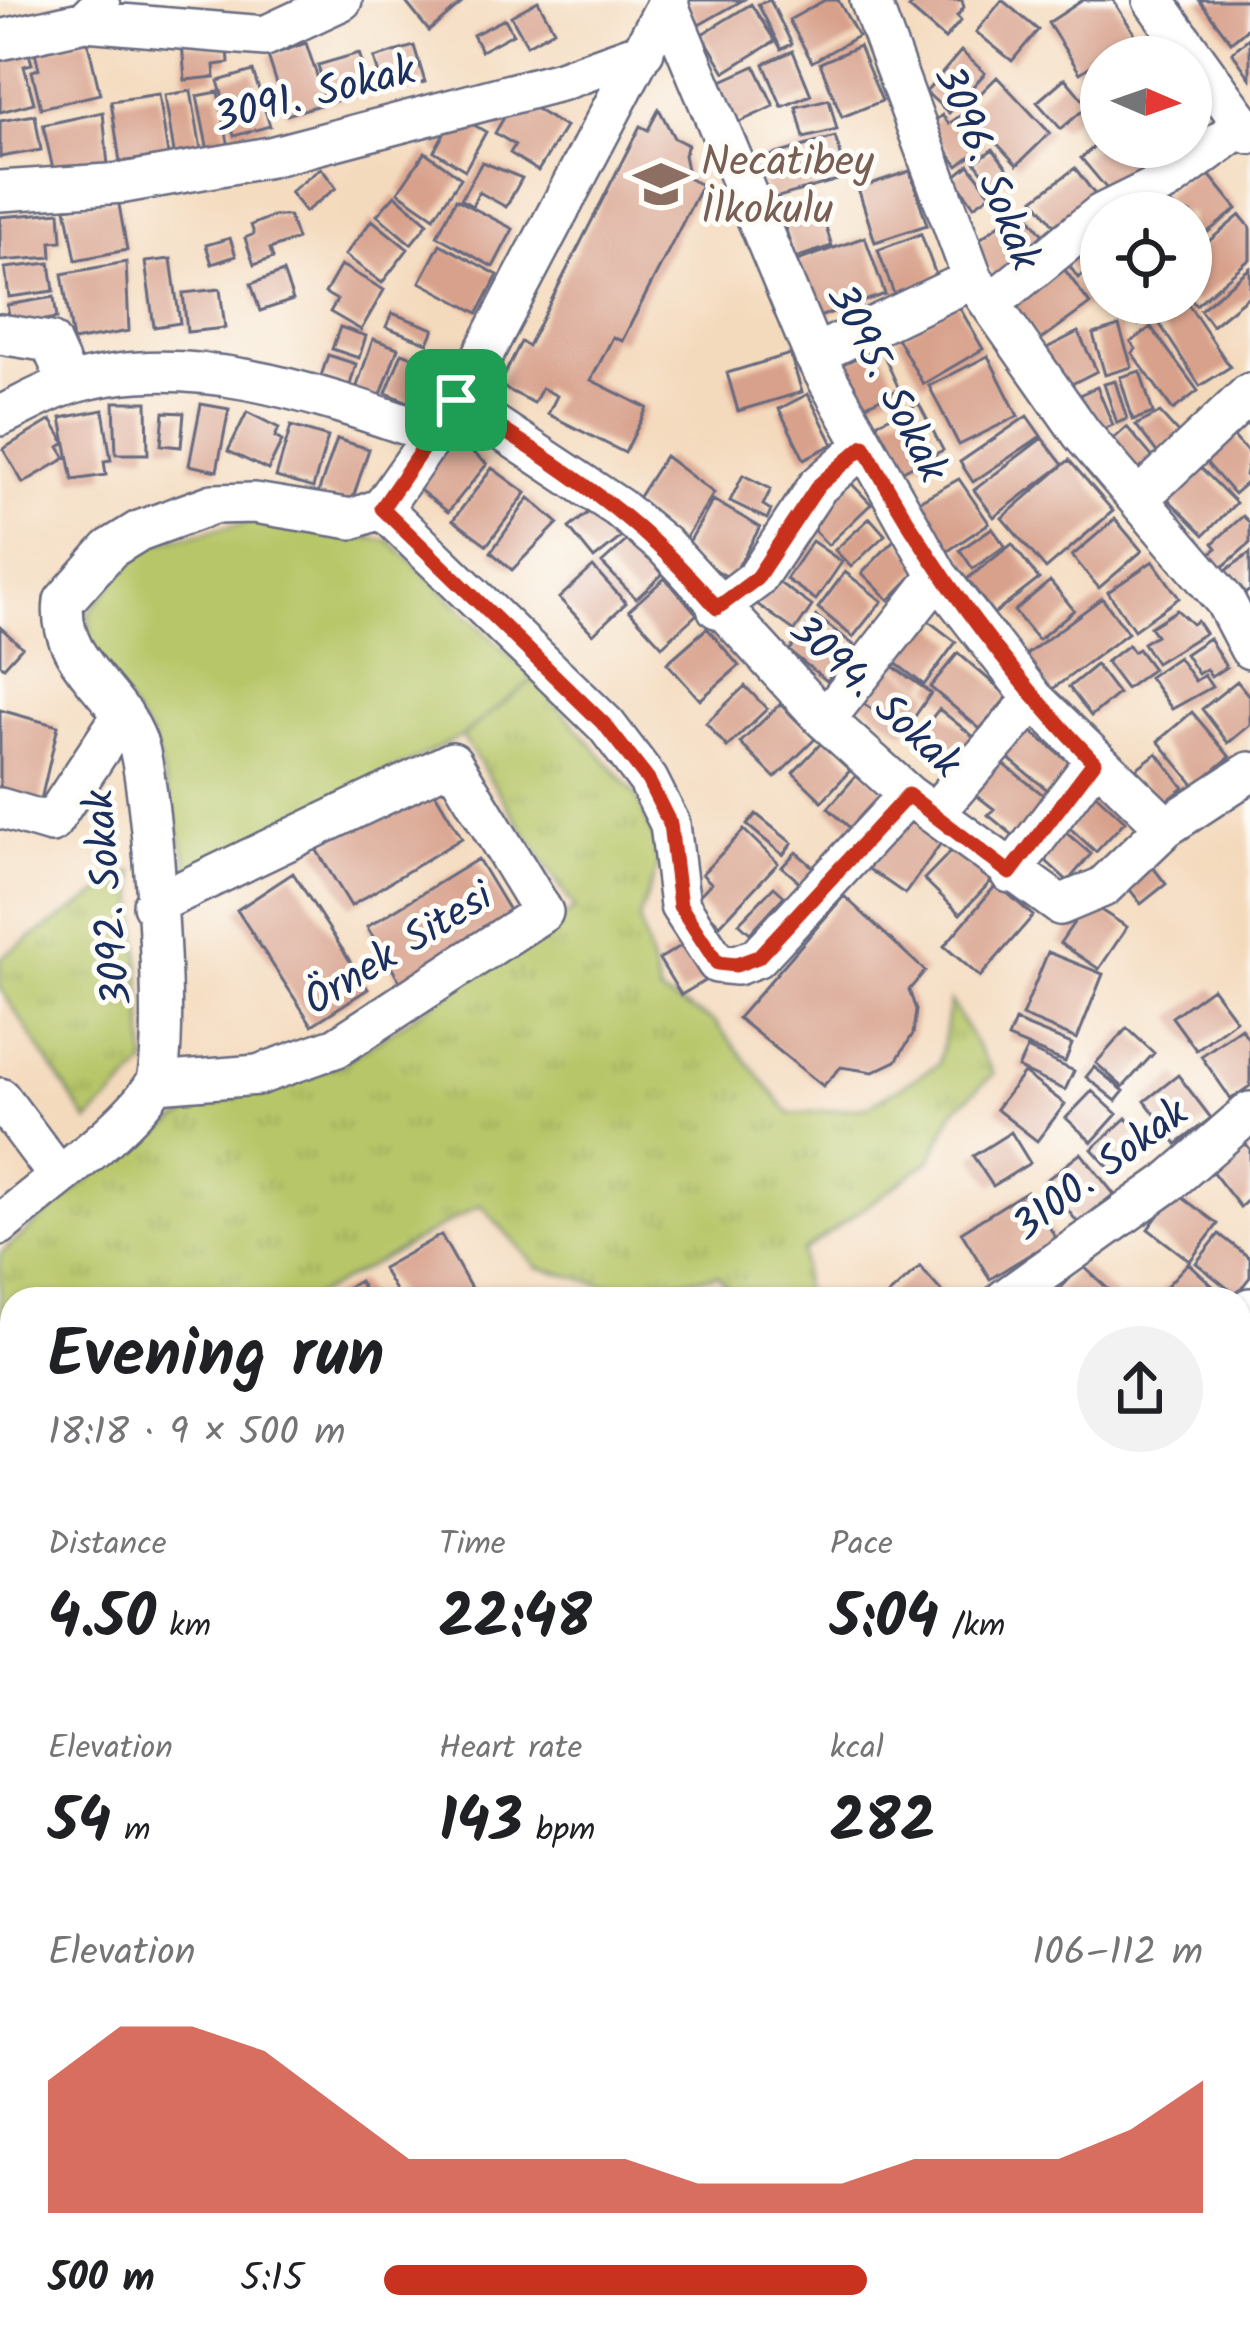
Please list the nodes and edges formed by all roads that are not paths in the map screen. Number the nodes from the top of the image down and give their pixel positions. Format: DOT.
graph roads {
  1 [pos="342,0"];
  2 [pos="870,0"];
  3 [pos="1153,0"];
  4 [pos="669,3"];
  5 [pos="96,11"];
  6 [pos="0,40"];
  7 [pos="644,51"];
  8 [pos="1248,129"];
  9 [pos="0,191"];
  10 [pos="1146,192"];
  11 [pos="1080,228"];
  12 [pos="982,291"];
  13 [pos="0,334"];
  14 [pos="814,356"];
  15 [pos="69,384"];
  16 [pos="1250,393"];
  17 [pos="456,400"];
  18 [pos="0,416"];
  19 [pos="430,433"];
  20 [pos="864,446"];
  21 [pos="1138,499"];
  22 [pos="382,508"];
  23 [pos="938,576"];
  24 [pos="717,608"];
  25 [pos="1250,649"];
  26 [pos="1034,699"];
  27 [pos="123,714"];
  28 [pos="825,720"];
  29 [pos="1094,762"];
  30 [pos="1250,772"];
  31 [pos="921,804"];
  32 [pos="0,808"];
  33 [pos="1166,827"];
  34 [pos="1010,873"];
  35 [pos="153,905"];
  36 [pos="156,1083"];
  37 [pos="0,1098"];
  38 [pos="1250,1112"];
  39 [pos="57,1174"];
  40 [pos="0,1226"];
  41 [pos="1023,1287"];
  1 -- 5 [label="street"];
  2 -- 12 [label="street, 3096. Sokak"];
  3 -- 8 [label="street"];
  4 -- 7 [label="street"];
  4 -- 14 [label="street, 3095. Sokak"];
  5 -- 6 [label="street"];
  7 -- 9 [label="street, 3091. Sokak"];
  7 -- 17 [label="street"];
  8 -- 10 [label="street"];
  11 -- 12 [label="street"];
  12 -- 14 [label="street"];
  12 -- 21 [label="street, 3096. Sokak"];
  13 -- 15 [label="street"];
  14 -- 20 [label="street, 3095. Sokak"];
  15 -- 18 [label="street"];
  15 -- 19 [label="street"];
  16 -- 21 [label="street"];
  17 -- 19 [label="street"];
  17 -- 24 [label="street, 3094. Sokak"];
  19 -- 22 [label="street"];
  20 -- 23 [label="street, 3095. Sokak"];
  20 -- 24 [label="street"];
  21 -- 25 [label="street, 3096. Sokak"];
  22 -- 27 [label="street, 3092. Sokak"];
  22 -- 31 [label="street"];
  23 -- 26 [label="street, 3095. Sokak"];
  23 -- 28 [label="street"];
  24 -- 28 [label="street, 3094. Sokak"];
  26 -- 29 [label="street, 3095. Sokak"];
  26 -- 31 [label="street"];
  27 -- 32 [label="street"];
  27 -- 35 [label="street, 3092. Sokak"];
  28 -- 31 [label="street, 3094. Sokak"];
  29 -- 33 [label="street, 3095. Sokak"];
  29 -- 34 [label="street"];
  30 -- 33 [label="street, 3094. Sokak"];
  31 -- 34 [label="street, 3094. Sokak"];
  33 -- 34 [label="street, 3094. Sokak"];
  35 -- 36 [label="street, 3092. Sokak"];
  35 -- 36 [label="street, Örnek Sitesi"];
  36 -- 39 [label="street"];
  37 -- 39 [label="street"];
  38 -- 41 [label="street, 3100. Sokak"];
  39 -- 40 [label="street"];
}
